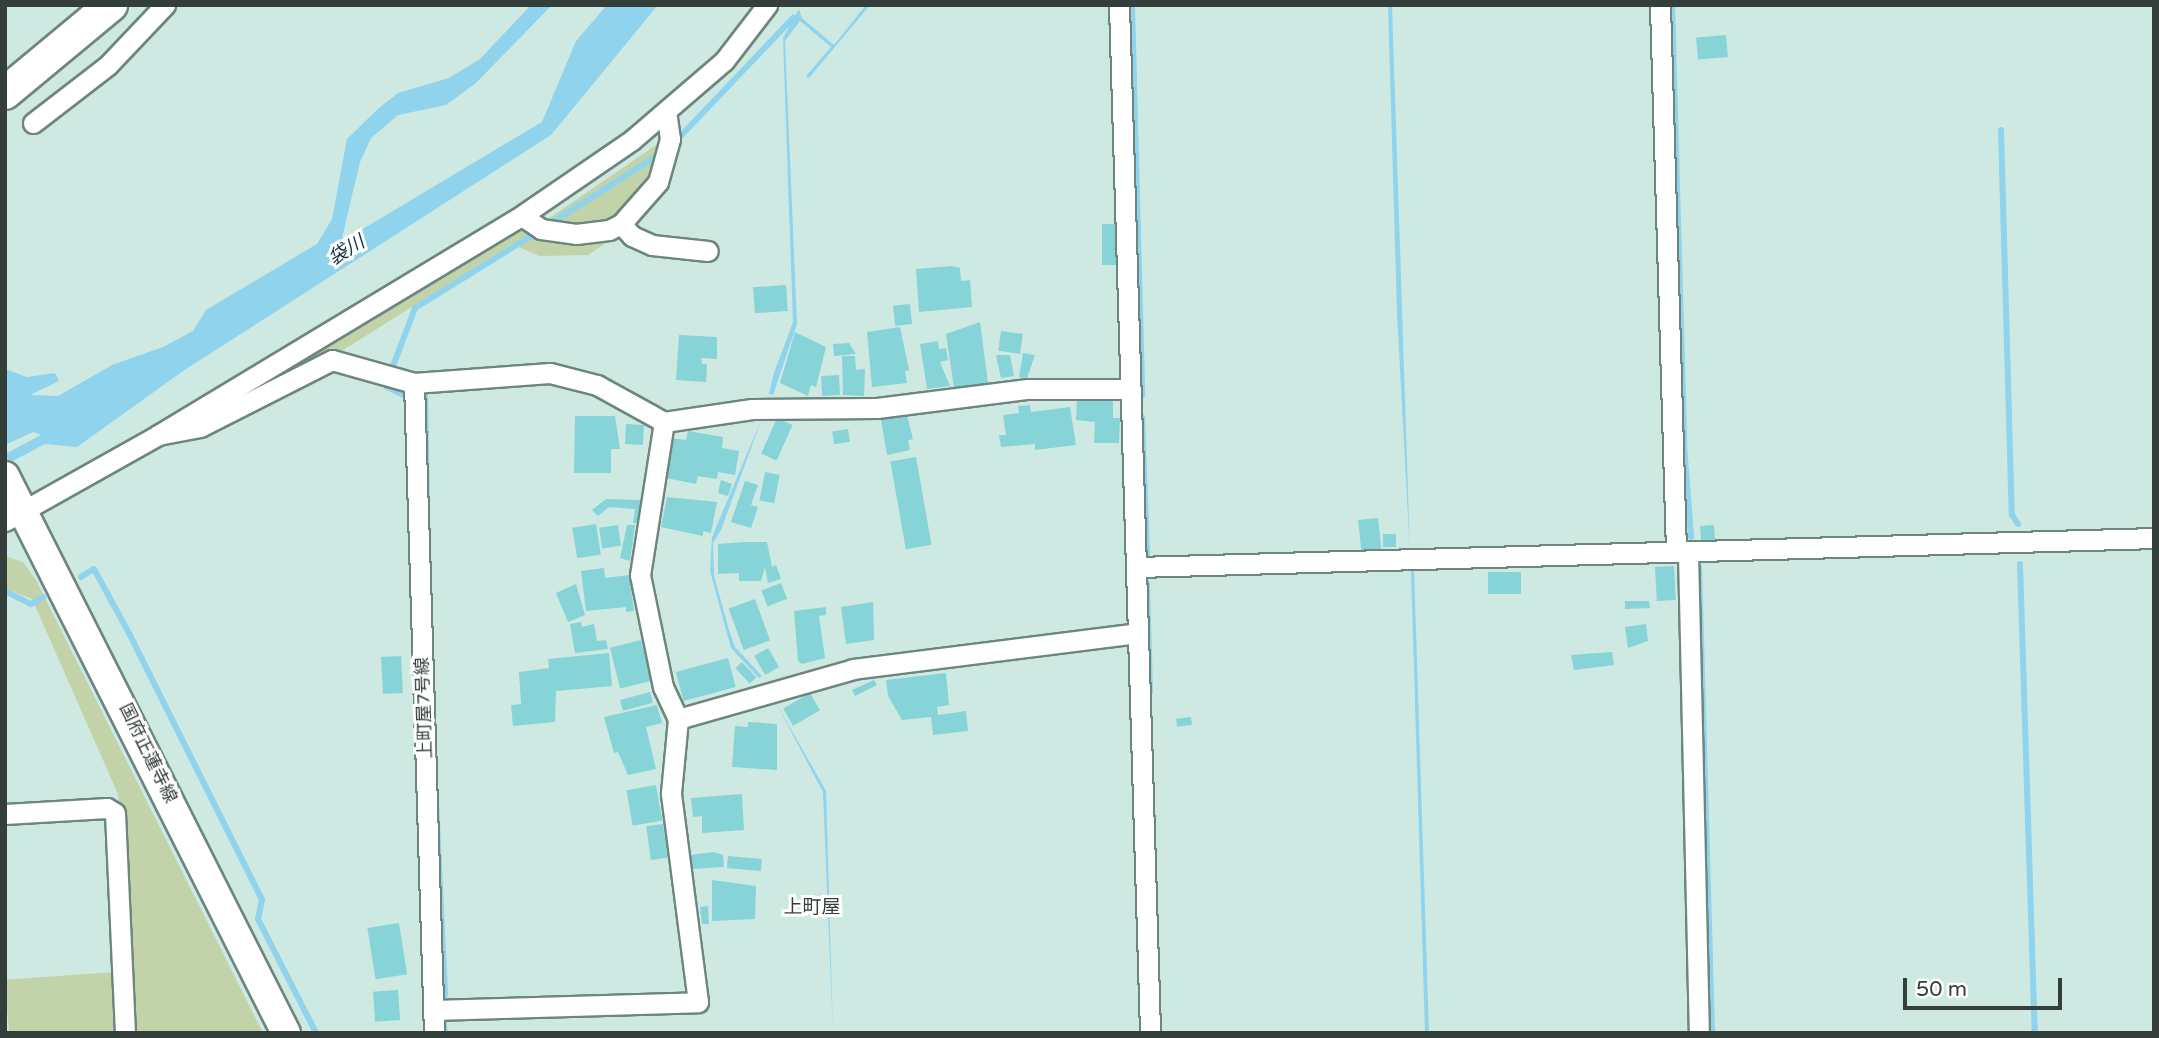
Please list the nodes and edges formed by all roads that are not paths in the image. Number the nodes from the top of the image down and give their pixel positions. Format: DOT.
graph roads {
  1 [pos="111,5"];
  2 [pos="165,5"];
  3 [pos="767,5"];
  4 [pos="1119,5"];
  5 [pos="1660,5"];
  6 [pos="5,93"];
  7 [pos="666,111"];
  8 [pos="33,123"];
  9 [pos="522,216"];
  10 [pos="621,224"];
  11 [pos="708,251"];
  12 [pos="414,383"];
  13 [pos="1129,389"];
  14 [pos="664,422"];
  15 [pos="158,435"];
  16 [pos="6,477"];
  17 [pos="13,516"];
  18 [pos="2154,538"];
  19 [pos="1682,552"];
  20 [pos="1137,567"];
  21 [pos="1138,634"];
  22 [pos="678,719"];
  23 [pos="5,814"];
  24 [pos="434,1010"];
  25 [pos="125,1033"];
  26 [pos="286,1033"];
  27 [pos="434,1033"];
  28 [pos="1150,1033"];
  29 [pos="1699,1033"];
  1 -- 6 [label="main road"];
  2 -- 8 [label="street"];
  3 -- 7 [label="street"];
  4 -- 13 [label="street"];
  5 -- 19 [label="street"];
  7 -- 9 [label="street"];
  7 -- 10 [label="street"];
  9 -- 10 [label="street"];
  9 -- 15 [label="street"];
  10 -- 11 [label="street"];
  12 -- 14 [label="street"];
  12 -- 15 [label="street"];
  12 -- 24 [label="street, 上町屋7号線"];
  13 -- 14 [label="street"];
  13 -- 20 [label="street"];
  14 -- 22 [label="street"];
  15 -- 17 [label="street"];
  16 -- 17 [label="main road, 国府正蓮寺線"];
  17 -- 26 [label="main road, 国府正蓮寺線"];
  18 -- 19 [label="street"];
  19 -- 20 [label="street"];
  19 -- 29 [label="street"];
  20 -- 21 [label="street"];
  21 -- 22 [label="street"];
  21 -- 28 [label="street"];
  22 -- 24 [label="street"];
  23 -- 25 [label="street"];
  24 -- 27 [label="street, 上町屋7号線"];
}
